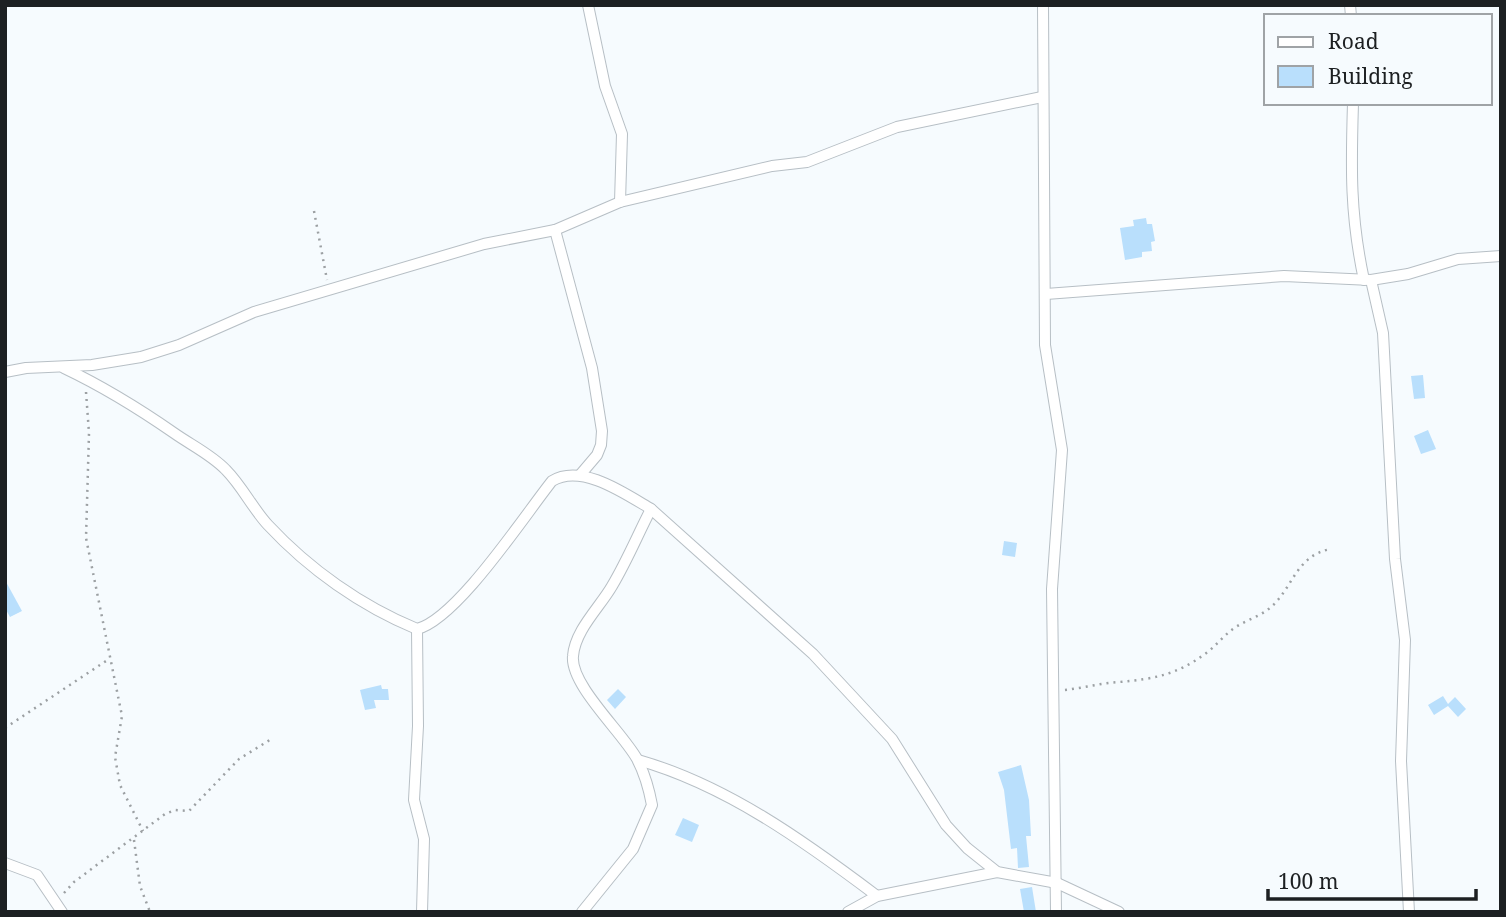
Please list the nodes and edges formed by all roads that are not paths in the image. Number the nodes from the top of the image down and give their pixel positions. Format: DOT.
graph roads {
  1 [pos="588,5"];
  2 [pos="1043,5"];
  3 [pos="1042,97"];
  4 [pos="1353,105"];
  5 [pos="620,202"];
  6 [pos="555,230"];
  7 [pos="1501,256"];
  8 [pos="1368,280"];
  9 [pos="1046,294"];
  10 [pos="64,368"];
  11 [pos="5,372"];
  12 [pos="580,475"];
  13 [pos="651,509"];
  14 [pos="417,629"];
  15 [pos="638,760"];
  16 [pos="5,863"];
  17 [pos="997,872"];
  18 [pos="1057,883"];
  19 [pos="877,897"];
  20 [pos="60,909"];
  21 [pos="422,912"];
  22 [pos="582,912"];
  23 [pos="848,912"];
  24 [pos="1056,912"];
  25 [pos="1119,912"];
  26 [pos="1409,912"];
  1 -- 5 [label="street"];
  2 -- 3 [label="street"];
  3 -- 5 [label="street"];
  3 -- 9 [label="street"];
  4 -- 8 [label="street"];
  5 -- 6 [label="street"];
  6 -- 10 [label="street"];
  6 -- 12 [label="street"];
  7 -- 8 [label="street"];
  8 -- 9 [label="street"];
  8 -- 26 [label="street"];
  9 -- 18 [label="street"];
  10 -- 11 [label="street"];
  10 -- 14 [label="street"];
  12 -- 13 [label="street"];
  12 -- 14 [label="street"];
  13 -- 15 [label="street"];
  13 -- 17 [label="street"];
  14 -- 21 [label="street"];
  15 -- 19 [label="street"];
  15 -- 22 [label="street"];
  16 -- 20 [label="street"];
  17 -- 18 [label="street"];
  17 -- 19 [label="street"];
  18 -- 24 [label="street"];
  18 -- 25 [label="street"];
  19 -- 23 [label="street"];
}
